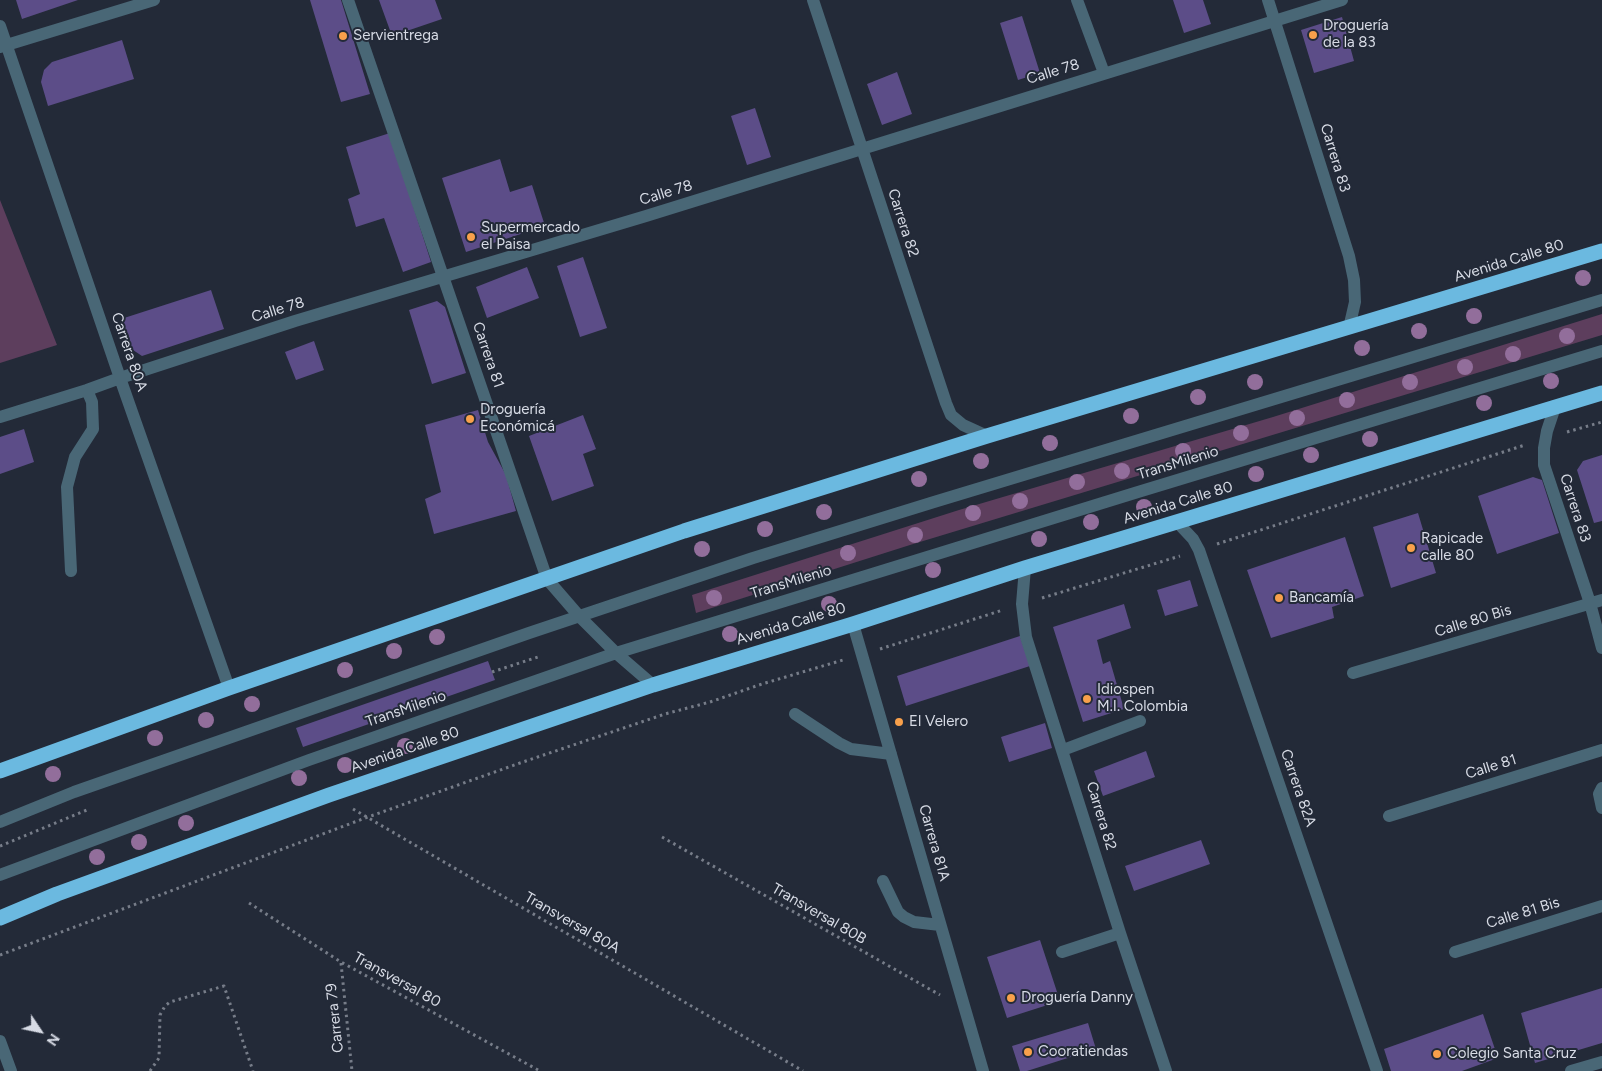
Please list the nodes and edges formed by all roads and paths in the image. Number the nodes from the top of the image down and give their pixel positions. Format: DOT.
graph roads {
  1 [pos="154,0"];
  2 [pos="348,0"];
  3 [pos="813,0"];
  4 [pos="1077,0"];
  5 [pos="1268,0"];
  6 [pos="1342,0"];
  7 [pos="1275,20"];
  8 [pos="0,26"];
  9 [pos="3,46"];
  10 [pos="1104,74"];
  11 [pos="862,148"];
  12 [pos="1602,251"];
  13 [pos="444,277"];
  14 [pos="1602,300"];
  15 [pos="1349,328"];
  16 [pos="1602,351"];
  17 [pos="120,378"];
  18 [pos="87,390"];
  19 [pos="1602,393"];
  20 [pos="1556,407"];
  21 [pos="0,417"];
  22 [pos="1602,422"];
  23 [pos="987,436"];
  24 [pos="1546,438"];
  25 [pos="1177,522"];
  26 [pos="1199,550"];
  27 [pos="1025,568"];
  28 [pos="71,571"];
  29 [pos="547,579"];
  30 [pos="1596,601"];
  31 [pos="1022,604"];
  32 [pos="579,616"];
  33 [pos="853,624"];
  34 [pos="1602,648"];
  35 [pos="616,653"];
  36 [pos="863,655"];
  37 [pos="538,657"];
  38 [pos="492,672"];
  39 [pos="1353,674"];
  40 [pos="653,684"];
  41 [pos="229,688"];
  42 [pos="795,714"];
  43 [pos="1140,721"];
  44 [pos="1063,750"];
  45 [pos="1602,750"];
  46 [pos="891,754"];
  47 [pos="0,771"];
  48 [pos="1602,788"];
  49 [pos="329,795"];
  50 [pos="1602,808"];
  51 [pos="1389,816"];
  52 [pos="368,817"];
  53 [pos="0,822"];
  54 [pos="662,838"];
  55 [pos="0,875"];
  56 [pos="883,881"];
  57 [pos="248,903"];
  58 [pos="1602,906"];
  59 [pos="0,918"];
  60 [pos="940,924"];
  61 [pos="1120,933"];
  62 [pos="1062,952"];
  63 [pos="1455,952"];
  64 [pos="0,955"];
  65 [pos="341,962"];
  66 [pos="965,1010"];
  67 [pos="0,1041"];
  68 [pos="1602,1062"];
  69 [pos="11,1071"];
  70 [pos="150,1071"];
  71 [pos="253,1071"];
  72 [pos="352,1071"];
  73 [pos="540,1071"];
  74 [pos="803,1071"];
  75 [pos="983,1071"];
  76 [pos="1166,1071"];
  77 [pos="1377,1071"];
  78 [pos="1571,1071"];
  1 -- 9 [label="street"];
  2 -- 13 [label="street, Carrera 81"];
  3 -- 11 [label="street, Carrera 82"];
  4 -- 10 [label="street"];
  5 -- 7 [label="street, Carrera 83"];
  6 -- 7 [label="street, Calle 78"];
  7 -- 10 [label="street, Calle 78"];
  7 -- 15 [label="street, Carrera 83"];
  8 -- 9 [label="street, Carrera 80A"];
  9 -- 17 [label="street, Carrera 80A"];
  10 -- 11 [label="street, Calle 78"];
  11 -- 13 [label="street, Calle 78"];
  11 -- 23 [label="street, Carrera 82"];
  12 -- 15 [label="highway, Avenida Calle 80"];
  13 -- 17 [label="street, Calle 78"];
  13 -- 29 [label="street, Carrera 81"];
  14 -- 32 [label="street, TransMilenio"];
  15 -- 23 [label="highway, Avenida Calle 80"];
  16 -- 35 [label="street, TransMilenio"];
  17 -- 18 [label="street, Calle 78"];
  17 -- 41 [label="street, Carrera 80A"];
  18 -- 21 [label="street, Calle 78"];
  18 -- 28 [label="street"];
  19 -- 20 [label="highway, Avenida Calle 80"];
  20 -- 24 [label="street, Carrera 83"];
  20 -- 25 [label="highway, Avenida Calle 80"];
  22 -- 24 [label="path"];
  23 -- 29 [label="highway, Avenida Calle 80"];
  24 -- 26 [label="path"];
  24 -- 30 [label="street, Carrera 83"];
  25 -- 26 [label="street, Carrera 82A"];
  25 -- 27 [label="highway, Avenida Calle 80"];
  26 -- 31 [label="path"];
  26 -- 77 [label="street, Carrera 82A"];
  27 -- 31 [label="street, Carrera 82"];
  27 -- 33 [label="highway, Avenida Calle 80"];
  29 -- 32 [label="street, Carrera 81"];
  29 -- 41 [label="highway, Avenida Calle 80"];
  30 -- 34 [label="street, Carrera 83"];
  30 -- 39 [label="street, Calle 80 Bis"];
  31 -- 36 [label="path"];
  31 -- 44 [label="street, Carrera 82"];
  32 -- 35 [label="street, Carrera 81"];
  32 -- 53 [label="street, TransMilenio"];
  33 -- 36 [label="street, Carrera 81A"];
  33 -- 40 [label="highway, Avenida Calle 80"];
  35 -- 40 [label="street, Carrera 81"];
  35 -- 55 [label="street, TransMilenio"];
  36 -- 46 [label="street, Carrera 81A"];
  36 -- 52 [label="path"];
  37 -- 38 [label="path"];
  40 -- 49 [label="highway, Avenida Calle 80"];
  41 -- 47 [label="highway, Avenida Calle 80"];
  42 -- 46 [label="street"];
  43 -- 44 [label="street"];
  44 -- 61 [label="street, Carrera 82"];
  45 -- 51 [label="street, Calle 81"];
  46 -- 60 [label="street, Carrera 81A"];
  48 -- 50 [label="street"];
  49 -- 52 [label="path, Transversal 80A"];
  49 -- 59 [label="highway, Avenida Calle 80"];
  52 -- 64 [label="path"];
  52 -- 74 [label="path, Transversal 80A"];
  54 -- 66 [label="path, Transversal 80B"];
  56 -- 60 [label="street"];
  57 -- 65 [label="path, Transversal 80"];
  58 -- 63 [label="street, Calle 81 Bis"];
  60 -- 66 [label="street, Carrera 81A"];
  61 -- 62 [label="street"];
  61 -- 76 [label="street, Carrera 82"];
  65 -- 72 [label="path, Carrera 79"];
  65 -- 73 [label="path, Transversal 80"];
  66 -- 75 [label="street, Carrera 81A"];
  67 -- 69 [label="street"];
  68 -- 78 [label="street"];
  70 -- 71 [label="path"];
}
